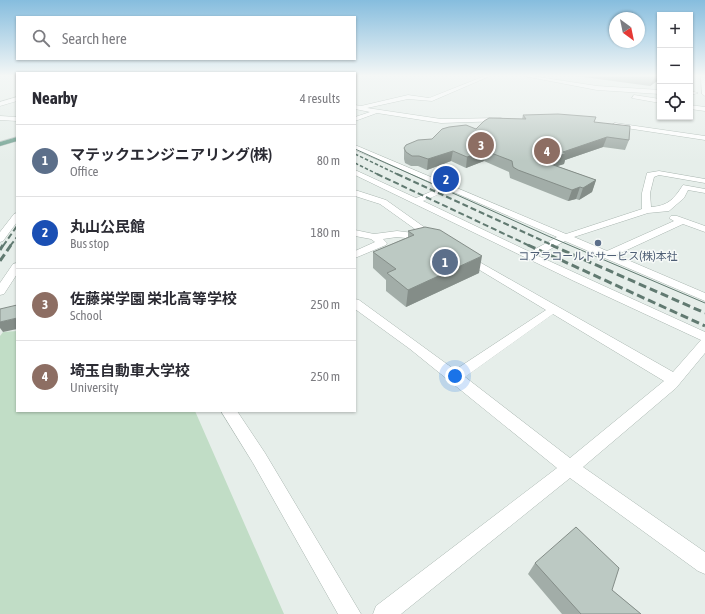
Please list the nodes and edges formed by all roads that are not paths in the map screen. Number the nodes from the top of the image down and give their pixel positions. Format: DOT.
graph roads {
  1 [pos="370,105"];
  2 [pos="358,107"];
  3 [pos="693,107"];
  4 [pos="705,109"];
  5 [pos="376,112"];
  6 [pos="0,118"];
  7 [pos="16,119"];
  8 [pos="356,119"];
  9 [pos="506,120"];
  10 [pos="605,124"];
  11 [pos="705,138"];
  12 [pos="16,139"];
  13 [pos="0,144"];
  14 [pos="356,148"];
  15 [pos="356,172"];
  16 [pos="705,181"];
  17 [pos="451,187"];
  18 [pos="705,191"];
  19 [pos="356,193"];
  20 [pos="415,201"];
  21 [pos="647,210"];
  22 [pos="16,217"];
  23 [pos="682,221"];
  24 [pos="705,229"];
  25 [pos="356,232"];
  26 [pos="374,237"];
  27 [pos="565,237"];
  28 [pos="0,239"];
  29 [pos="456,252"];
  30 [pos="356,254"];
  31 [pos="607,255"];
  32 [pos="530,256"];
  33 [pos="16,267"];
  34 [pos="9,276"];
  35 [pos="0,291"];
  36 [pos="705,297"];
  37 [pos="356,304"];
  38 [pos="548,313"];
  39 [pos="705,337"];
  40 [pos="705,344"];
  41 [pos="455,377"];
  42 [pos="674,380"];
  43 [pos="230,412"];
  44 [pos="570,468"];
  45 [pos="705,564"];
  46 [pos="350,614"];
  47 [pos="384,614"];
  1 -- 2 [label="street"];
  2 -- 5 [label="street"];
  3 -- 4 [label="street"];
  5 -- 8 [label="street"];
  5 -- 9 [label="street"];
  6 -- 7 [label="street"];
  10 -- 11 [label="street"];
  12 -- 13 [label="main road"];
  14 -- 17 [label="street"];
  15 -- 20 [label="street"];
  16 -- 21 [label="street"];
  17 -- 20 [label="street"];
  17 -- 27 [label="street"];
  18 -- 21 [label="street"];
  19 -- 26 [label="street"];
  20 -- 32 [label="street"];
  21 -- 23 [label="street"];
  21 -- 27 [label="street"];
  22 -- 28 [label="street"];
  23 -- 24 [label="street"];
  23 -- 31 [label="street"];
  25 -- 26 [label="street"];
  26 -- 30 [label="street"];
  27 -- 31 [label="street"];
  27 -- 32 [label="street"];
  29 -- 42 [label="street"];
  31 -- 36 [label="street"];
  32 -- 39 [label="street"];
  33 -- 34 [label="street"];
  34 -- 35 [label="street"];
  37 -- 41 [label="street"];
  38 -- 41 [label="street"];
  40 -- 42 [label="street"];
  41 -- 44 [label="street"];
  42 -- 44 [label="street"];
  43 -- 46 [label="street"];
  44 -- 45 [label="street"];
  44 -- 47 [label="street"];
}
